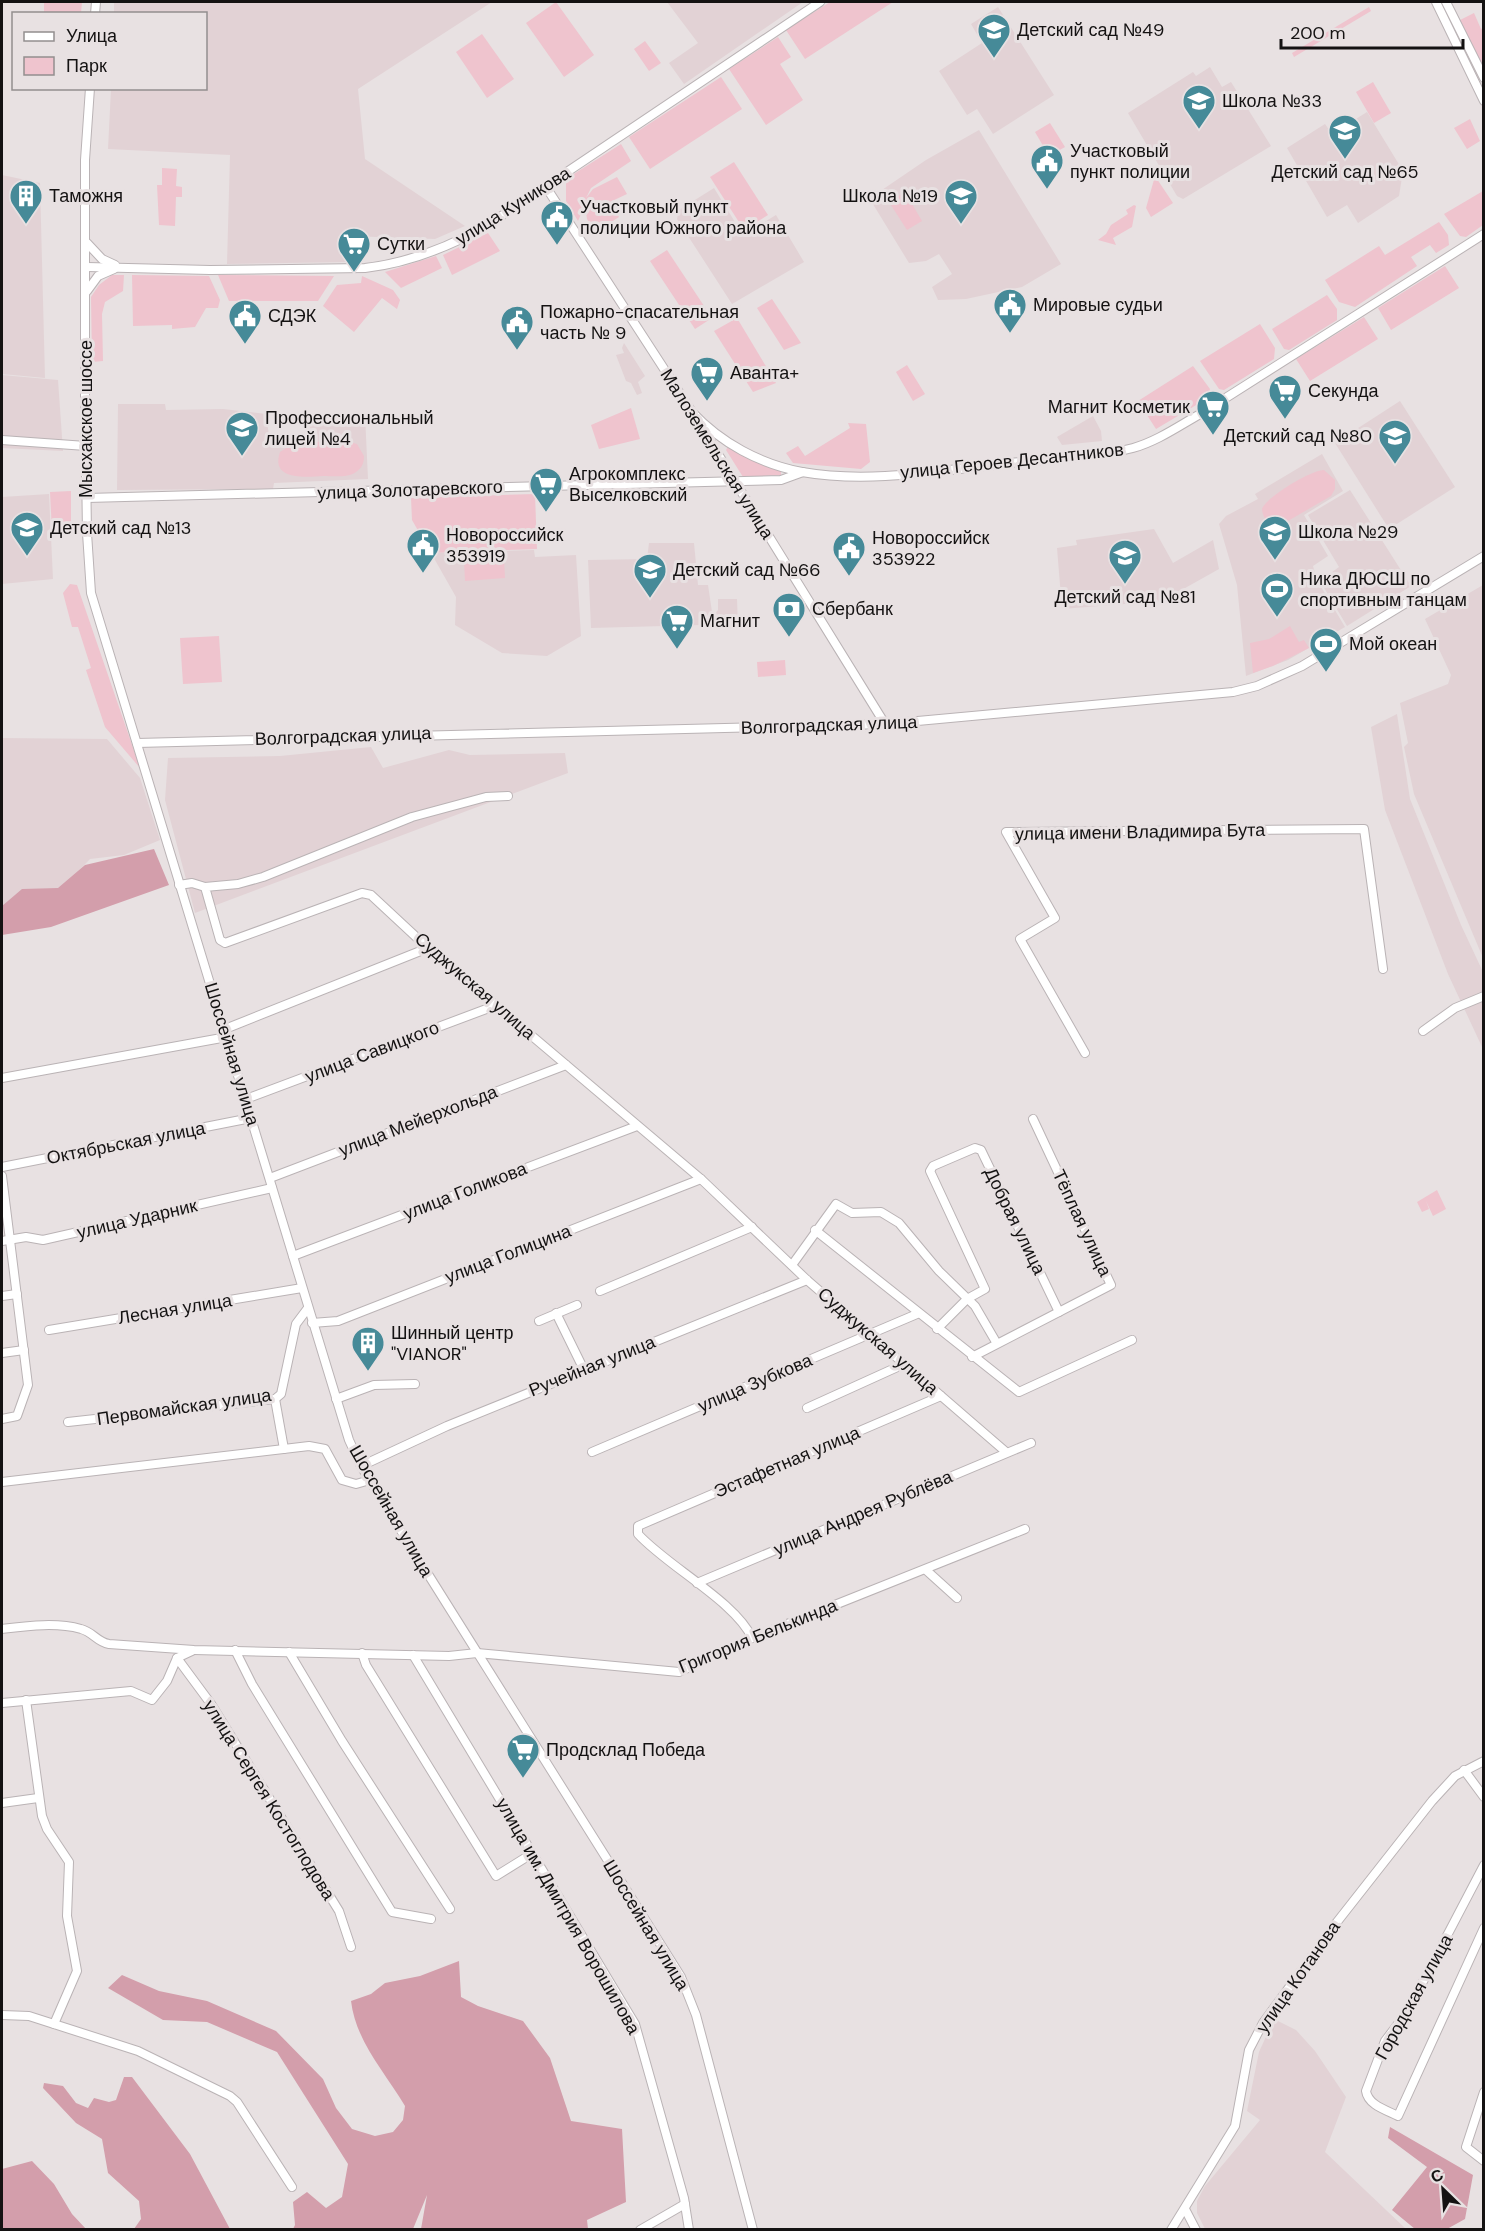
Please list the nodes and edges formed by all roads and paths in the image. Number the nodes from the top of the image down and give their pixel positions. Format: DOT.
graph roads {
  1 [pos="820,2"];
  2 [pos="1436,2"];
  3 [pos="1446,2"];
  4 [pos="1484,78"];
  5 [pos="90,90"];
  6 [pos="1484,101"];
  7 [pos="546,187"];
  8 [pos="1484,234"];
  9 [pos="86,242"];
  10 [pos="87,267"];
  11 [pos="121,267"];
  12 [pos="86,293"];
  13 [pos="692,412"];
  14 [pos="721,438"];
  15 [pos="2,440"];
  16 [pos="86,447"];
  17 [pos="723,465"];
  18 [pos="802,472"];
  19 [pos="734,482"];
  20 [pos="87,498"];
  21 [pos="1484,556"];
  22 [pos="885,724"];
  23 [pos="138,742"];
  24 [pos="508,796"];
  25 [pos="179,885"];
  26 [pos="205,887"];
  27 [pos="428,948"];
  28 [pos="1383,969"];
  29 [pos="1484,996"];
  30 [pos="497,1005"];
  31 [pos="1423,1031"];
  32 [pos="226,1033"];
  33 [pos="1085,1053"];
  34 [pos="566,1065"];
  35 [pos="2,1078"];
  36 [pos="246,1099"];
  37 [pos="251,1118"];
  38 [pos="1033,1119"];
  39 [pos="637,1126"];
  40 [pos="2,1167"];
  41 [pos="270,1178"];
  42 [pos="701,1179"];
  43 [pos="2,1180"];
  44 [pos="272,1188"];
  45 [pos="752,1227"];
  46 [pos="815,1230"];
  47 [pos="10,1240"];
  48 [pos="2,1241"];
  49 [pos="292,1256"];
  50 [pos="792,1265"];
  51 [pos="807,1280"];
  52 [pos="302,1288"];
  53 [pos="600,1290"];
  54 [pos="17,1294"];
  55 [pos="2,1296"];
  56 [pos="967,1299"];
  57 [pos="577,1305"];
  58 [pos="308,1308"];
  59 [pos="1059,1312"];
  60 [pos="556,1313"];
  61 [pos="917,1314"];
  62 [pos="539,1321"];
  63 [pos="312,1323"];
  64 [pos="938,1329"];
  65 [pos="49,1330"];
  66 [pos="870,1336"];
  67 [pos="1132,1340"];
  68 [pos="996,1342"];
  69 [pos="24,1350"];
  70 [pos="2,1353"];
  71 [pos="972,1357"];
  72 [pos="904,1364"];
  73 [pos="584,1370"];
  74 [pos="415,1384"];
  75 [pos="941,1396"];
  76 [pos="275,1398"];
  77 [pos="336,1399"];
  78 [pos="807,1408"];
  79 [pos="2,1419"];
  80 [pos="68,1422"];
  81 [pos="1031,1443"];
  82 [pos="284,1449"];
  83 [pos="592,1452"];
  84 [pos="1006,1452"];
  85 [pos="361,1466"];
  86 [pos="370,1480"];
  87 [pos="2,1482"];
  88 [pos="1025,1529"];
  89 [pos="926,1570"];
  90 [pos="697,1583"];
  91 [pos="957,1598"];
  92 [pos="2,1629"];
  93 [pos="752,1638"];
  94 [pos="194,1650"];
  95 [pos="235,1650"];
  96 [pos="289,1652"];
  97 [pos="362,1653"];
  98 [pos="477,1653"];
  99 [pos="413,1655"];
  100 [pos="177,1658"];
  101 [pos="26,1700"];
  102 [pos="2,1703"];
  103 [pos="1484,1761"];
  104 [pos="1464,1770"];
  105 [pos="1484,1797"];
  106 [pos="38,1798"];
  107 [pos="2,1803"];
  108 [pos="533,1853"];
  109 [pos="1484,1865"];
  110 [pos="450,1909"];
  111 [pos="431,1919"];
  112 [pos="1484,1928"];
  113 [pos="351,1947"];
  114 [pos="2,2015"];
  115 [pos="54,2024"];
  116 [pos="1484,2092"];
  117 [pos="1484,2161"];
  118 [pos="292,2187"];
  119 [pos="685,2204"];
  120 [pos="1185,2209"];
  121 [pos="640,2229"];
  122 [pos="689,2229"];
  123 [pos="753,2229"];
  124 [pos="1172,2229"];
  125 [pos="1196,2229"];
  1 -- 7 [label="street, улица Куникова"];
  2 -- 6 [label="street"];
  3 -- 4 [label="street"];
  5 -- 9 [label="street, Мысхакское шоссе"];
  7 -- 11 [label="street, улица Куникова"];
  7 -- 13 [label="street, Малоземельская улица"];
  8 -- 18 [label="street, улица Героев Десантников"];
  9 -- 10 [label="street, Мысхакское шоссе"];
  9 -- 11 [label="street"];
  10 -- 11 [label="street, улица Куникова"];
  10 -- 12 [label="street, Мысхакское шоссе"];
  11 -- 12 [label="street"];
  12 -- 16 [label="street, Мысхакское шоссе"];
  13 -- 14 [label="street"];
  13 -- 17 [label="street, Малоземельская улица"];
  14 -- 17 [label="street"];
  14 -- 18 [label="street"];
  15 -- 16 [label="street"];
  16 -- 20 [label="street, Мысхакское шоссе"];
  17 -- 19 [label="street, Малоземельская улица"];
  18 -- 19 [label="street, улица Героев Десантников"];
  19 -- 20 [label="street, улица Золотаревского"];
  19 -- 22 [label="street, Малоземельская улица"];
  20 -- 23 [label="street, Мысхакское шоссе"];
  21 -- 22 [label="street, Волгоградская улица"];
  22 -- 23 [label="street, Волгоградская улица"];
  23 -- 25 [label="street, Шоссейная улица"];
  24 -- 26 [label="street"];
  25 -- 26 [label="street"];
  25 -- 32 [label="street, Шоссейная улица"];
  26 -- 27 [label="street, Суджукская улица"];
  27 -- 30 [label="street, Суджукская улица"];
  27 -- 32 [label="street"];
  28 -- 33 [label="street, улица имени Владимира Бута"];
  29 -- 31 [label="street"];
  30 -- 34 [label="street, Суджукская улица"];
  30 -- 36 [label="street, улица Савицкого"];
  32 -- 35 [label="street"];
  32 -- 36 [label="street, Шоссейная улица"];
  34 -- 39 [label="street, Суджукская улица"];
  34 -- 41 [label="street, улица Мейерхольда"];
  36 -- 37 [label="street, Шоссейная улица"];
  37 -- 40 [label="street, Октябрьская улица"];
  37 -- 41 [label="street, Шоссейная улица"];
  38 -- 59 [label="street, Тёплая улица"];
  39 -- 42 [label="street, Суджукская улица"];
  39 -- 49 [label="street, улица Голикова"];
  41 -- 44 [label="street, Шоссейная улица"];
  42 -- 45 [label="street, Суджукская улица"];
  42 -- 63 [label="street, улица Голицина"];
  43 -- 47 [label="street"];
  44 -- 47 [label="street, улица Ударник"];
  44 -- 49 [label="street, Шоссейная улица"];
  45 -- 50 [label="street, Суджукская улица"];
  45 -- 53 [label="street"];
  46 -- 50 [label="street"];
  46 -- 56 [label="street"];
  46 -- 61 [label="street"];
  47 -- 48 [label="street, улица Ударник"];
  47 -- 54 [label="street"];
  49 -- 52 [label="street, Шоссейная улица"];
  50 -- 51 [label="street, Суджукская улица"];
  51 -- 66 [label="street, Суджукская улица"];
  51 -- 73 [label="street, Ручейная улица"];
  52 -- 58 [label="street, Шоссейная улица"];
  52 -- 65 [label="street, Лесная улица"];
  54 -- 55 [label="street"];
  54 -- 69 [label="street"];
  56 -- 59 [label="street, Добрая улица"];
  56 -- 64 [label="street"];
  56 -- 68 [label="street"];
  57 -- 60 [label="street"];
  58 -- 63 [label="street, Шоссейная улица"];
  58 -- 76 [label="street, Первомайская улица"];
  59 -- 68 [label="street, Тёплая улица"];
  60 -- 62 [label="street"];
  60 -- 73 [label="street"];
  61 -- 64 [label="street"];
  61 -- 66 [label="street, улица Зубкова"];
  63 -- 77 [label="street, Шоссейная улица"];
  64 -- 71 [label="street"];
  66 -- 72 [label="street, Суджукская улица"];
  66 -- 83 [label="street, улица Зубкова"];
  67 -- 71 [label="street"];
  68 -- 71 [label="street, Тёплая улица"];
  69 -- 70 [label="street"];
  69 -- 79 [label="street"];
  72 -- 75 [label="street, Суджукская улица"];
  72 -- 78 [label="street"];
  73 -- 85 [label="street, Ручейная улица"];
  74 -- 77 [label="street"];
  75 -- 84 [label="street, Суджукская улица"];
  75 -- 90 [label="street, Эстафетная улица"];
  76 -- 80 [label="street, Первомайская улица"];
  76 -- 82 [label="street"];
  77 -- 85 [label="street, Шоссейная улица"];
  81 -- 84 [label="street, улица Андрея Рублёва"];
  82 -- 86 [label="street"];
  82 -- 87 [label="street"];
  84 -- 90 [label="street, улица Андрея Рублёва"];
  85 -- 86 [label="street, Шоссейная улица"];
  86 -- 98 [label="street, Шоссейная улица"];
  88 -- 89 [label="street, Григория Белькинда"];
  89 -- 91 [label="street"];
  89 -- 93 [label="street, Григория Белькинда"];
  90 -- 93 [label="street"];
  92 -- 94 [label="street, Григория Белькинда"];
  93 -- 98 [label="street, Григория Белькинда"];
  94 -- 95 [label="street, Григория Белькинда"];
  94 -- 100 [label="street"];
  95 -- 96 [label="street, Григория Белькинда"];
  95 -- 111 [label="street"];
  96 -- 97 [label="street, Григория Белькинда"];
  96 -- 110 [label="street"];
  97 -- 99 [label="street, Григория Белькинда"];
  97 -- 108 [label="street"];
  98 -- 99 [label="street, Григория Белькинда"];
  98 -- 123 [label="street, Шоссейная улица"];
  99 -- 108 [label="street, улица им. Дмитрия Ворошилова"];
  100 -- 101 [label="street"];
  100 -- 113 [label="street, улица Сергея Костоглодова"];
  101 -- 102 [label="street"];
  101 -- 106 [label="street"];
  103 -- 104 [label="street, улица Котанова"];
  104 -- 105 [label="street"];
  104 -- 120 [label="street, улица Котанова"];
  106 -- 107 [label="street"];
  106 -- 115 [label="street"];
  108 -- 119 [label="street, улица им. Дмитрия Ворошилова"];
  109 -- 112 [label="street, Городская улица"];
  114 -- 115 [label="street"];
  115 -- 118 [label="street"];
  116 -- 117 [label="street"];
  119 -- 121 [label="street"];
  119 -- 122 [label="street, улица им. Дмитрия Ворошилова"];
  120 -- 124 [label="street, улица Котанова"];
  120 -- 125 [label="street"];
}
